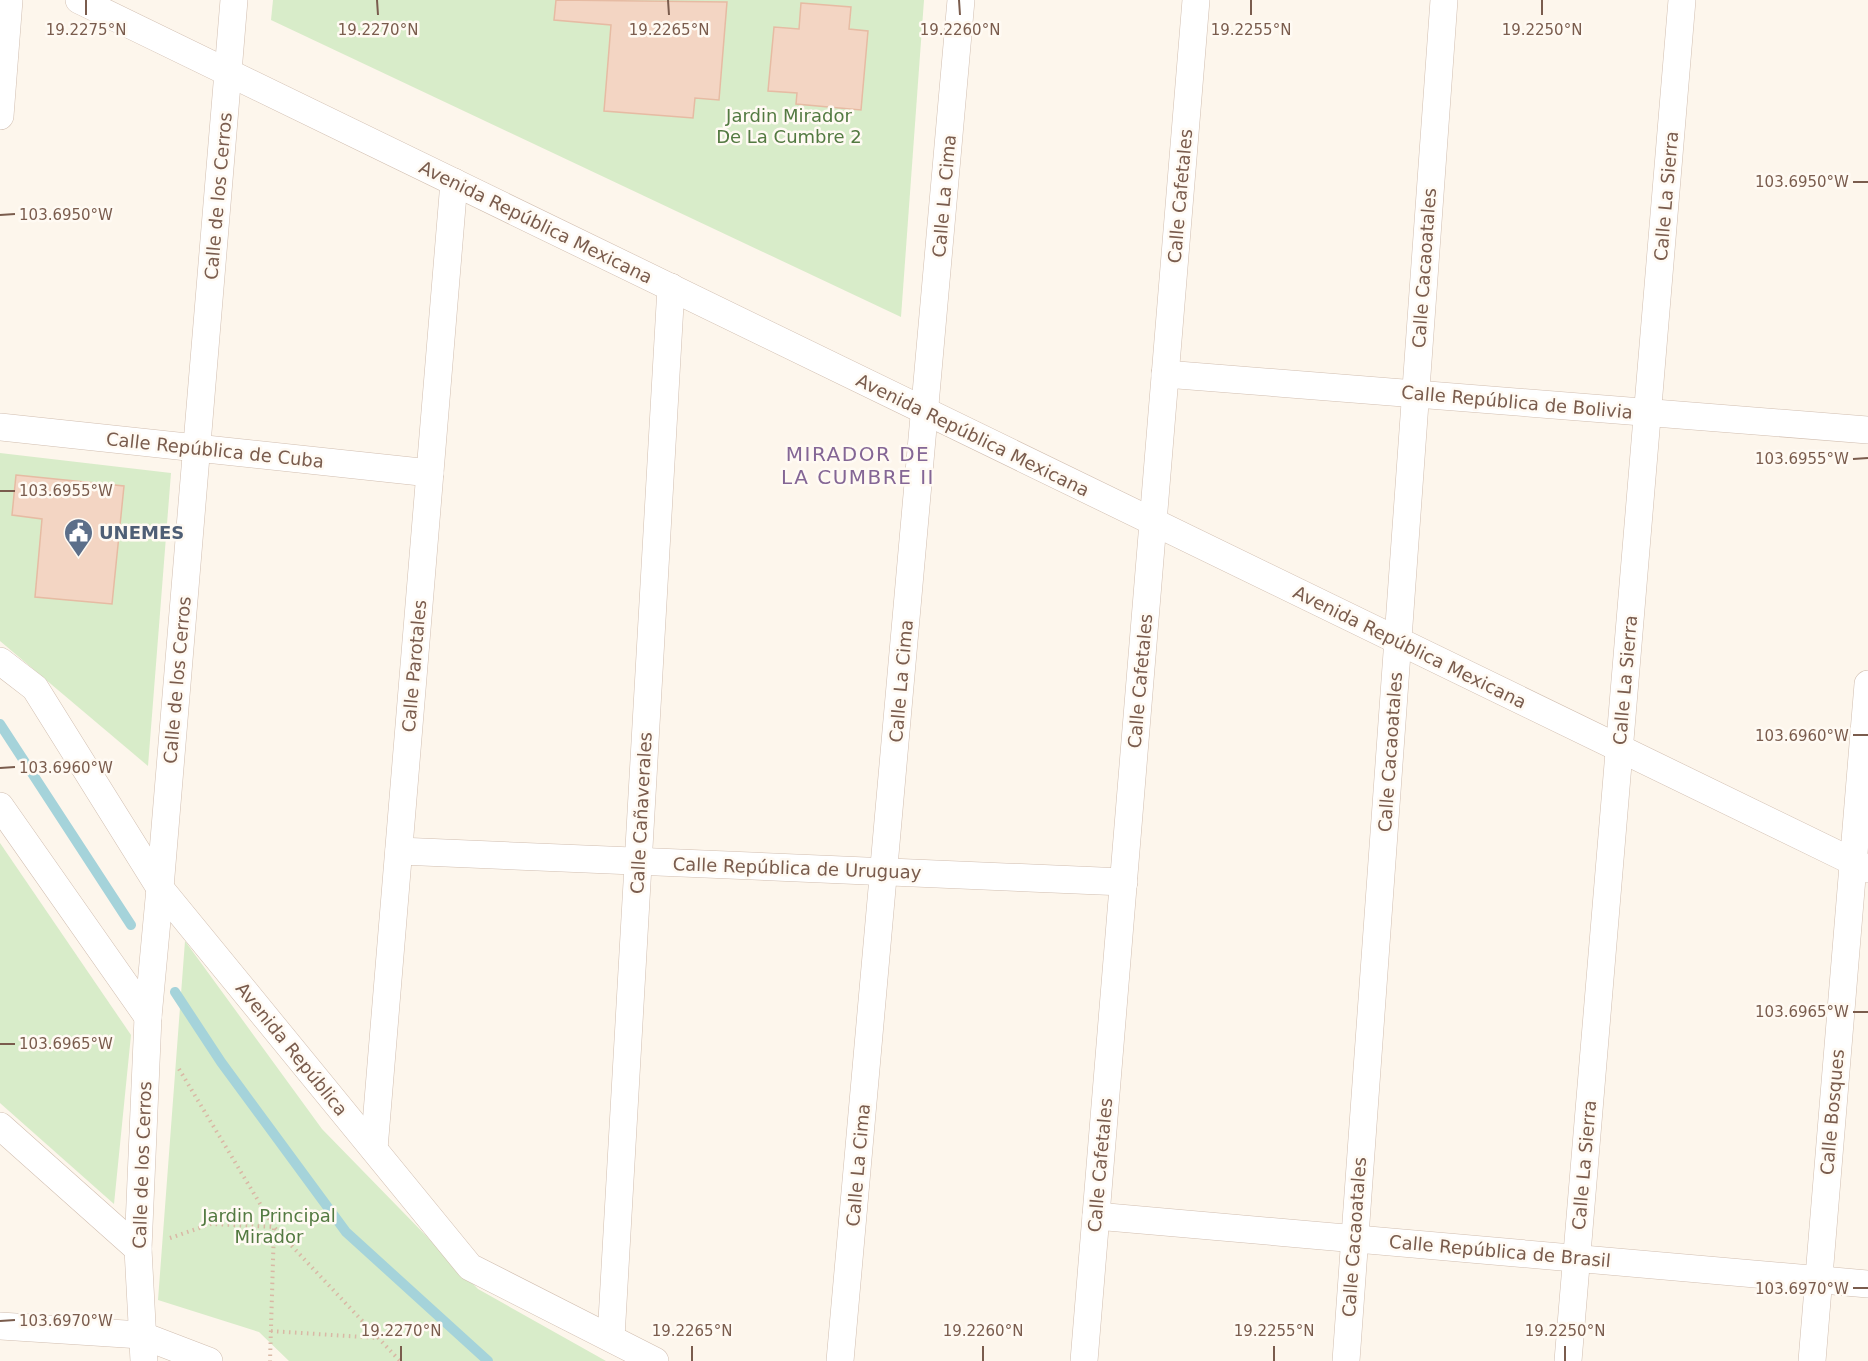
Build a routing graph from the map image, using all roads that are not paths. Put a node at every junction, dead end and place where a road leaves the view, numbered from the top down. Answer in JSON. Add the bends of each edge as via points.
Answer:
{"nodes":[{"id":1,"x":9,"y":0,"type":"edge"},
{"id":2,"x":79,"y":0,"type":"edge"},
{"id":3,"x":234,"y":0,"type":"edge"},
{"id":4,"x":961,"y":0,"type":"edge"},
{"id":5,"x":1196,"y":0,"type":"edge"},
{"id":6,"x":1444,"y":0,"type":"edge"},
{"id":7,"x":1683,"y":0,"type":"edge"},
{"id":8,"x":228,"y":74,"type":"junction"},
{"id":9,"x":0,"y":116,"type":"edge"},
{"id":10,"x":454,"y":182,"type":"junction"},
{"id":11,"x":671,"y":287,"type":"junction"},
{"id":12,"x":1165,"y":374,"type":"junction"},
{"id":13,"x":1415,"y":394,"type":"junction"},
{"id":14,"x":925,"y":412,"type":"junction"},
{"id":15,"x":1648,"y":412,"type":"junction"},
{"id":16,"x":0,"y":426,"type":"edge"},
{"id":17,"x":1868,"y":430,"type":"edge"},
{"id":18,"x":196,"y":448,"type":"junction"},
{"id":19,"x":430,"y":473,"type":"junction"},
{"id":20,"x":1153,"y":522,"type":"junction"},
{"id":21,"x":1398,"y":641,"type":"junction"},
{"id":22,"x":0,"y":661,"type":"edge"},
{"id":23,"x":1868,"y":684,"type":"edge"},
{"id":24,"x":1619,"y":748,"type":"junction"},
{"id":25,"x":0,"y":806,"type":"edge"},
{"id":26,"x":399,"y":851,"type":"junction"},
{"id":27,"x":639,"y":862,"type":"junction"},
{"id":28,"x":1861,"y":866,"type":"edge"},
{"id":29,"x":884,"y":872,"type":"junction"},
{"id":30,"x":1124,"y":882,"type":"junction"},
{"id":31,"x":160,"y":888,"type":"junction"},
{"id":32,"x":148,"y":1017,"type":"junction"},
{"id":33,"x":0,"y":1125,"type":"edge"},
{"id":34,"x":374,"y":1149,"type":"junction"},
{"id":35,"x":1096,"y":1216,"type":"junction"},
{"id":36,"x":1354,"y":1238,"type":"junction"},
{"id":37,"x":138,"y":1249,"type":"junction"},
{"id":38,"x":1576,"y":1258,"type":"junction"},
{"id":39,"x":1818,"y":1280,"type":"junction"},
{"id":40,"x":1868,"y":1284,"type":"edge"},
{"id":41,"x":0,"y":1326,"type":"edge"},
{"id":42,"x":611,"y":1338,"type":"junction"},
{"id":43,"x":143,"y":1348,"type":"edge"},
{"id":44,"x":209,"y":1361,"type":"edge"},
{"id":45,"x":655,"y":1361,"type":"edge"},
{"id":46,"x":840,"y":1361,"type":"edge"},
{"id":47,"x":1084,"y":1361,"type":"edge"},
{"id":48,"x":1346,"y":1361,"type":"edge"},
{"id":49,"x":1568,"y":1361,"type":"edge"},
{"id":50,"x":1812,"y":1361,"type":"edge"}],
"edges":[{"from":1,"to":9,"type":"street"},
{"from":2,"to":8,"type":"street","name":"Avenida República Mexicana"},
{"from":3,"to":8,"type":"street","name":"Calle de los Cerros"},
{"from":4,"to":14,"type":"street","name":"Calle La Cima"},
{"from":5,"to":12,"type":"street","name":"Calle Cafetales"},
{"from":6,"to":13,"type":"street","name":"Calle Cacaoatales"},
{"from":7,"to":15,"type":"street","name":"Calle La Sierra"},
{"from":8,"to":10,"type":"street","name":"Avenida República Mexicana"},
{"from":8,"to":18,"type":"street","name":"Calle de los Cerros"},
{"from":10,"to":11,"type":"street","name":"Avenida República Mexicana"},
{"from":10,"to":19,"type":"street","name":"Calle Parotales"},
{"from":11,"to":14,"type":"street","name":"Avenida República Mexicana"},
{"from":11,"to":27,"type":"street","name":"Calle Cañaverales"},
{"from":12,"to":13,"type":"street","name":"Calle República de Bolivia"},
{"from":12,"to":20,"type":"street","name":"Calle Cafetales"},
{"from":13,"to":15,"type":"street","name":"Calle República de Bolivia"},
{"from":13,"to":21,"type":"street","name":"Calle Cacaoatales"},
{"from":14,"to":20,"type":"street","name":"Avenida República Mexicana"},
{"from":14,"to":29,"type":"street","name":"Calle La Cima"},
{"from":15,"to":17,"type":"street","name":"Calle República de Bolivia"},
{"from":15,"to":24,"type":"street","name":"Calle La Sierra"},
{"from":16,"to":18,"type":"street","name":"Calle República de Cuba"},
{"from":18,"to":19,"type":"street","name":"Calle República de Cuba"},
{"from":18,"to":31,"type":"street","name":"Calle de los Cerros"},
{"from":19,"to":26,"type":"street","name":"Calle Parotales"},
{"from":20,"to":21,"type":"street","name":"Avenida República Mexicana"},
{"from":20,"to":30,"type":"street","name":"Calle Cafetales"},
{"from":21,"to":24,"type":"street","name":"Avenida República Mexicana"},
{"from":21,"to":36,"type":"street","name":"Calle Cacaoatales"},
{"from":22,"to":31,"type":"street","name":"Avenida República","via":[[35,688]]},
{"from":23,"to":28,"type":"street","name":"Calle Bosques"},
{"from":24,"to":28,"type":"street","name":"Avenida República Mexicana"},
{"from":24,"to":38,"type":"street","name":"Calle La Sierra"},
{"from":25,"to":32,"type":"street"},
{"from":26,"to":27,"type":"street","name":"Calle República de Uruguay"},
{"from":26,"to":34,"type":"street","name":"Calle Parotales"},
{"from":27,"to":29,"type":"street","name":"Calle República de Uruguay"},
{"from":27,"to":42,"type":"street","name":"Calle Cañaverales"},
{"from":28,"to":39,"type":"street","name":"Calle Bosques"},
{"from":29,"to":30,"type":"street","name":"Calle República de Uruguay"},
{"from":29,"to":46,"type":"street","name":"Calle La Cima"},
{"from":30,"to":35,"type":"street","name":"Calle Cafetales"},
{"from":31,"to":32,"type":"street","name":"Calle de los Cerros"},
{"from":31,"to":34,"type":"street","name":"Avenida República"},
{"from":32,"to":37,"type":"street","name":"Calle de los Cerros"},
{"from":33,"to":37,"type":"street"},
{"from":34,"to":42,"type":"street","name":"Avenida República","via":[[470,1267]]},
{"from":35,"to":36,"type":"street","name":"Calle República de Brasil"},
{"from":35,"to":47,"type":"street","name":"Calle Cafetales"},
{"from":36,"to":38,"type":"street","name":"Calle República de Brasil"},
{"from":36,"to":48,"type":"street","name":"Calle Cacaoatales"},
{"from":37,"to":43,"type":"street","name":"Calle de los Cerros"},
{"from":38,"to":39,"type":"street","name":"Calle República de Brasil"},
{"from":38,"to":49,"type":"street","name":"Calle La Sierra"},
{"from":39,"to":40,"type":"street","name":"Calle República de Brasil"},
{"from":39,"to":50,"type":"street","name":"Calle Bosques"},
{"from":41,"to":43,"type":"street"},
{"from":42,"to":45,"type":"street","name":"Avenida República"},
{"from":43,"to":44,"type":"street"}]}
